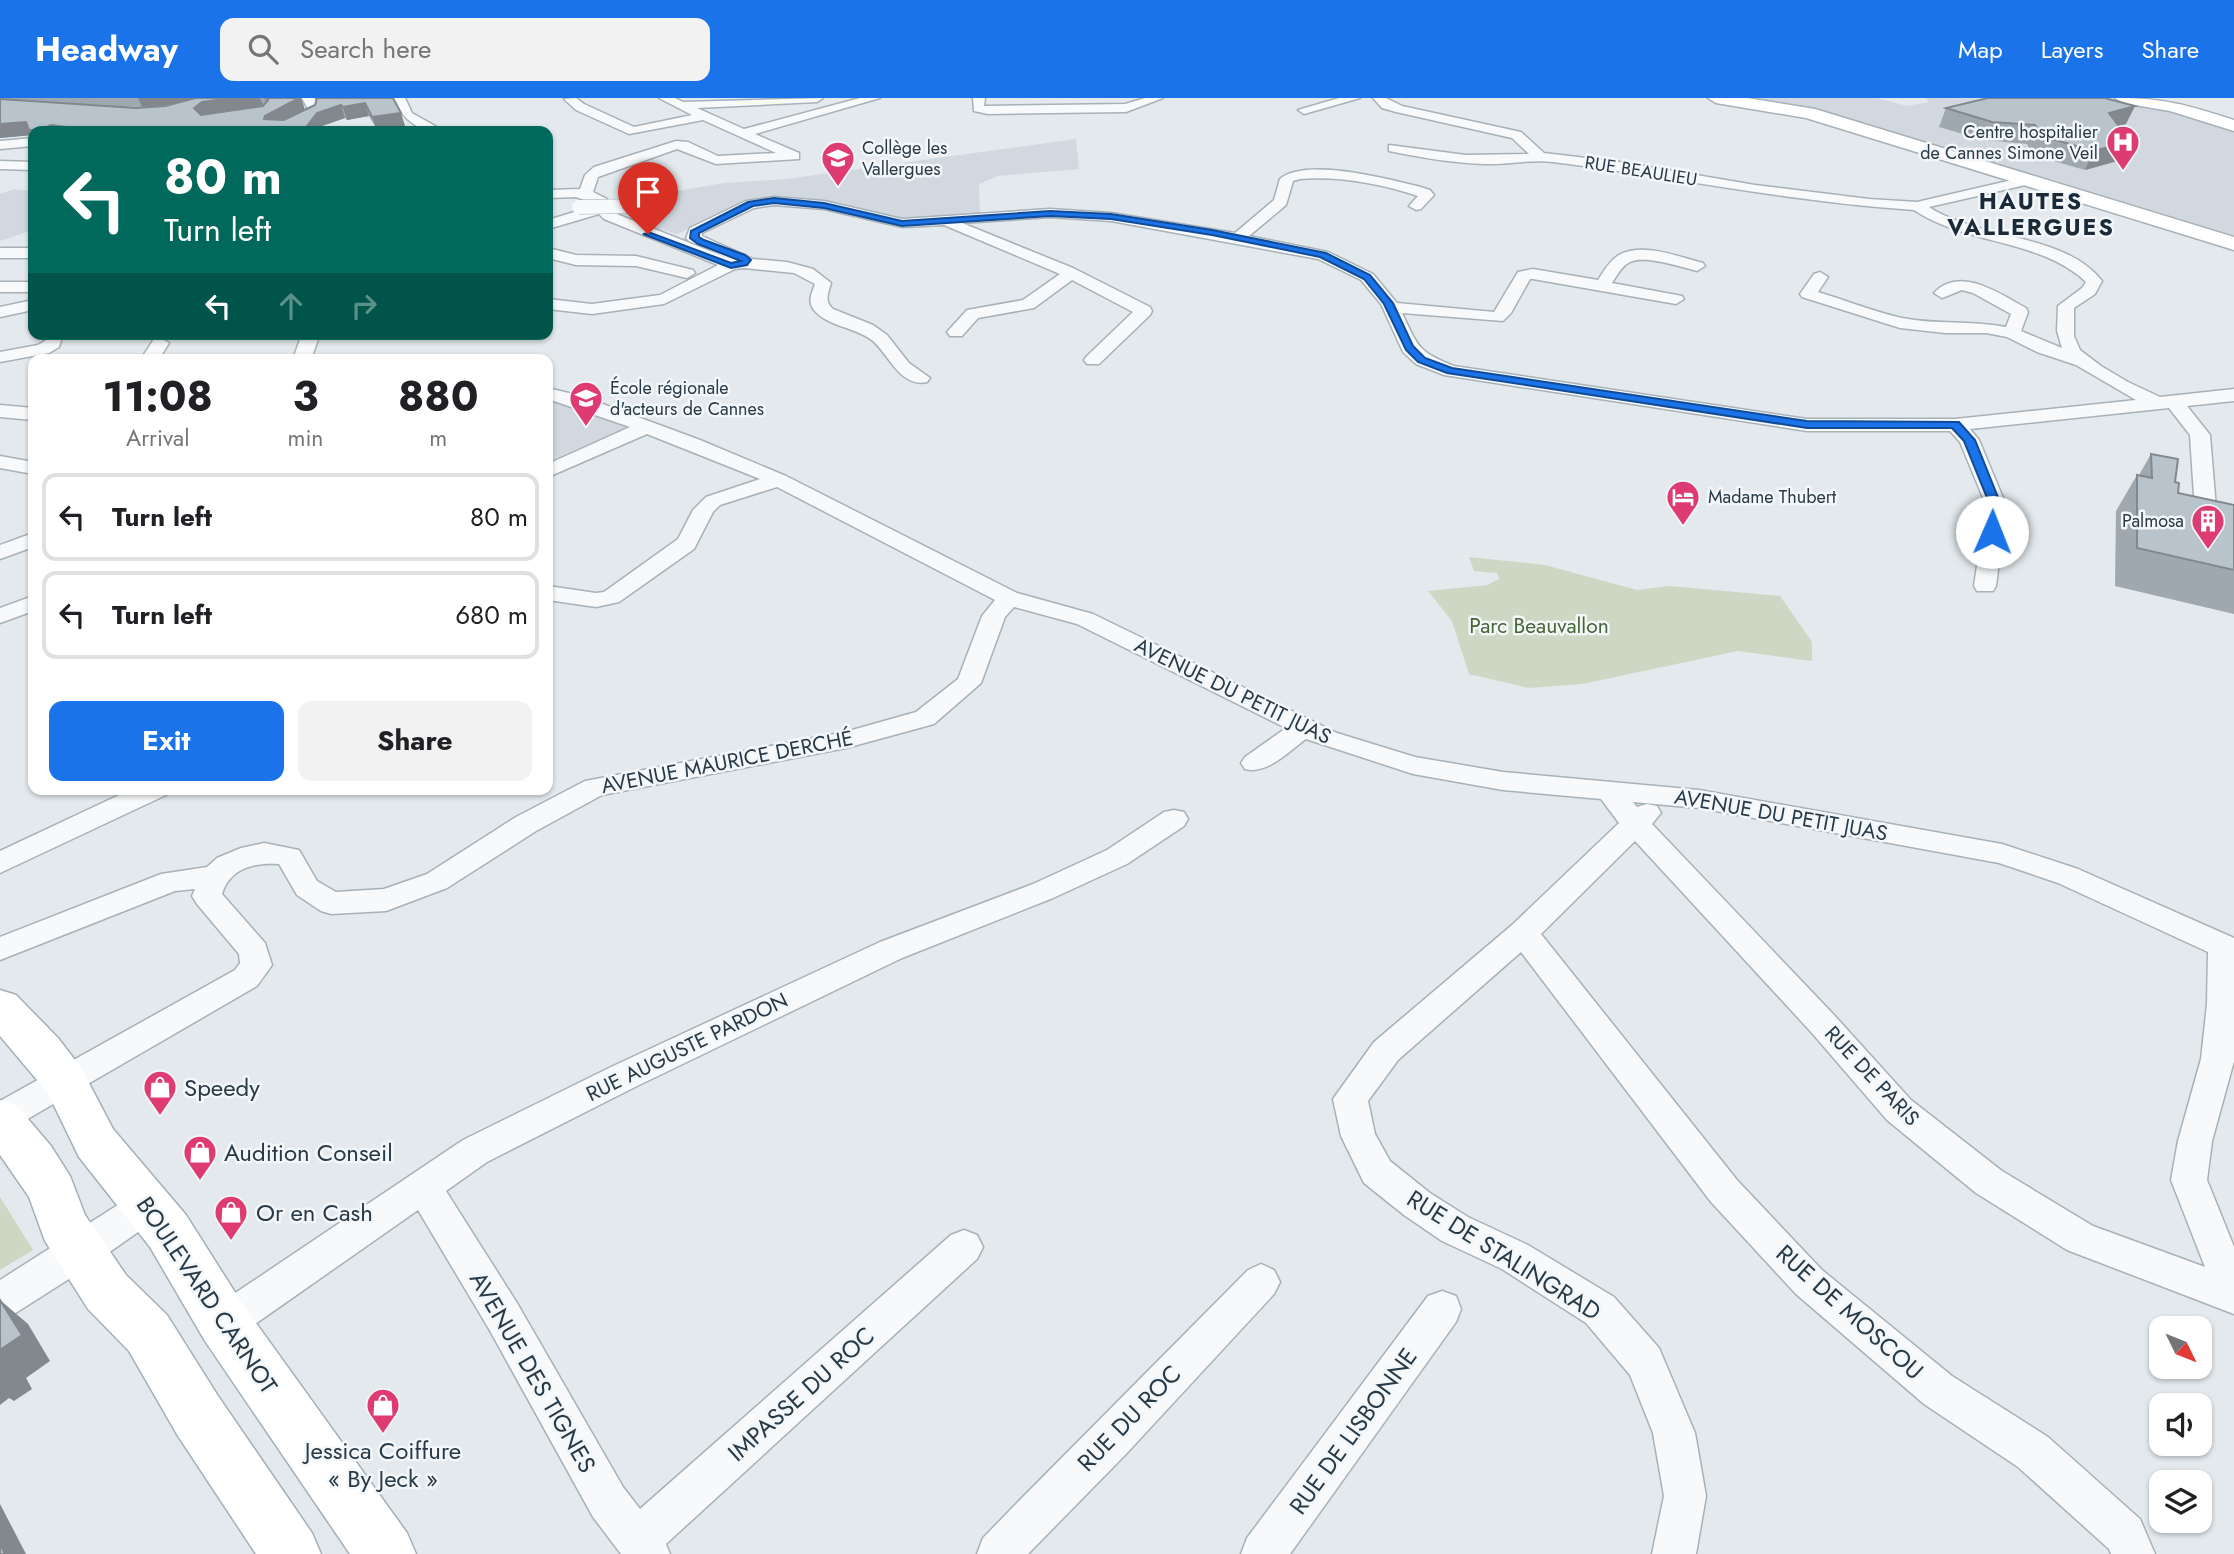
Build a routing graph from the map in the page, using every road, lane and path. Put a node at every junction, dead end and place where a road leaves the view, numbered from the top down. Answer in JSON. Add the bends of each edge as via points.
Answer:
{"nodes":[{"id":1,"x":308,"y":98,"type":"edge"},
{"id":2,"x":399,"y":98,"type":"edge"},
{"id":3,"x":558,"y":98,"type":"edge"},
{"id":4,"x":665,"y":98,"type":"edge"},
{"id":5,"x":817,"y":98,"type":"edge"},
{"id":6,"x":874,"y":98,"type":"edge"},
{"id":7,"x":979,"y":98,"type":"edge"},
{"id":8,"x":1157,"y":98,"type":"edge"},
{"id":9,"x":1354,"y":98,"type":"edge"},
{"id":10,"x":1379,"y":98,"type":"edge"},
{"id":11,"x":2123,"y":98,"type":"edge"},
{"id":12,"x":570,"y":99,"type":"edge"},
{"id":13,"x":595,"y":99,"type":"edge"},
{"id":14,"x":1725,"y":99,"type":"edge"},
{"id":15,"x":1329,"y":104,"type":"junction"},
{"id":16,"x":682,"y":105,"type":"junction"},
{"id":17,"x":1304,"y":110,"type":"dead end"},
{"id":18,"x":1354,"y":113,"type":"dead end"},
{"id":19,"x":703,"y":116,"type":"junction"},
{"id":20,"x":280,"y":126,"type":"edge"},
{"id":21,"x":428,"y":126,"type":"edge"},
{"id":22,"x":2234,"y":126,"type":"edge"},
{"id":23,"x":742,"y":133,"type":"junction"},
{"id":24,"x":28,"y":142,"type":"edge"},
{"id":25,"x":0,"y":145,"type":"edge"},
{"id":26,"x":1394,"y":148,"type":"dead end"},
{"id":27,"x":1539,"y":156,"type":"junction"},
{"id":28,"x":0,"y":165,"type":"edge"},
{"id":29,"x":28,"y":166,"type":"edge"},
{"id":30,"x":2025,"y":181,"type":"junction"},
{"id":31,"x":553,"y":195,"type":"edge"},
{"id":32,"x":582,"y":200,"type":"junction"},
{"id":33,"x":638,"y":206,"type":"dead end"},
{"id":34,"x":1416,"y":206,"type":"dead end"},
{"id":35,"x":1917,"y":206,"type":"junction"},
{"id":36,"x":601,"y":209,"type":"junction"},
{"id":37,"x":945,"y":222,"type":"junction"},
{"id":38,"x":553,"y":223,"type":"edge"},
{"id":39,"x":1238,"y":238,"type":"junction"},
{"id":40,"x":2234,"y":244,"type":"edge"},
{"id":41,"x":0,"y":253,"type":"edge"},
{"id":42,"x":28,"y":253,"type":"edge"},
{"id":43,"x":553,"y":254,"type":"edge"},
{"id":44,"x":737,"y":264,"type":"junction"},
{"id":45,"x":1697,"y":266,"type":"dead end"},
{"id":46,"x":687,"y":273,"type":"dead end"},
{"id":47,"x":1071,"y":273,"type":"junction"},
{"id":48,"x":1820,"y":277,"type":"dead end"},
{"id":49,"x":1602,"y":286,"type":"junction"},
{"id":50,"x":28,"y":287,"type":"edge"},
{"id":51,"x":0,"y":288,"type":"edge"},
{"id":52,"x":1942,"y":293,"type":"dead end"},
{"id":53,"x":1676,"y":299,"type":"dead end"},
{"id":54,"x":553,"y":305,"type":"edge"},
{"id":55,"x":28,"y":306,"type":"edge"},
{"id":56,"x":1390,"y":307,"type":"junction"},
{"id":57,"x":0,"y":312,"type":"edge"},
{"id":58,"x":956,"y":332,"type":"dead end"},
{"id":59,"x":2012,"y":333,"type":"junction"},
{"id":60,"x":53,"y":340,"type":"edge"},
{"id":61,"x":160,"y":342,"type":"dead end"},
{"id":62,"x":153,"y":354,"type":"edge"},
{"id":63,"x":0,"y":357,"type":"edge"},
{"id":64,"x":1093,"y":359,"type":"dead end"},
{"id":65,"x":2085,"y":363,"type":"junction"},
{"id":66,"x":921,"y":378,"type":"dead end"},
{"id":67,"x":553,"y":395,"type":"edge"},
{"id":68,"x":2234,"y":395,"type":"edge"},
{"id":69,"x":2165,"y":402,"type":"junction"},
{"id":70,"x":0,"y":411,"type":"edge"},
{"id":71,"x":28,"y":414,"type":"edge"},
{"id":72,"x":1955,"y":425,"type":"junction"},
{"id":73,"x":646,"y":427,"type":"junction"},
{"id":74,"x":0,"y":462,"type":"edge"},
{"id":75,"x":28,"y":467,"type":"edge"},
{"id":76,"x":553,"y":469,"type":"edge"},
{"id":77,"x":779,"y":480,"type":"junction"},
{"id":78,"x":2234,"y":524,"type":"edge"},
{"id":79,"x":28,"y":542,"type":"edge"},
{"id":80,"x":0,"y":552,"type":"edge"},
{"id":81,"x":1985,"y":586,"type":"dead end"},
{"id":82,"x":553,"y":594,"type":"edge"},
{"id":83,"x":1009,"y":598,"type":"junction"},
{"id":84,"x":28,"y":605,"type":"edge"},
{"id":85,"x":0,"y":616,"type":"edge"},
{"id":86,"x":1304,"y":728,"type":"junction"},
{"id":87,"x":1254,"y":763,"type":"dead end"},
{"id":88,"x":1608,"y":789,"type":"junction"},
{"id":89,"x":143,"y":795,"type":"edge"},
{"id":90,"x":1666,"y":795,"type":"junction"},
{"id":91,"x":1174,"y":819,"type":"dead end"},
{"id":92,"x":1635,"y":824,"type":"junction"},
{"id":93,"x":0,"y":863,"type":"edge"},
{"id":94,"x":215,"y":876,"type":"junction"},
{"id":95,"x":1523,"y":933,"type":"junction"},
{"id":96,"x":0,"y":949,"type":"edge"},
{"id":97,"x":2229,"y":949,"type":"edge"},
{"id":98,"x":0,"y":1007,"type":"edge"},
{"id":99,"x":65,"y":1081,"type":"junction"},
{"id":100,"x":0,"y":1119,"type":"edge"},
{"id":101,"x":423,"y":1186,"type":"junction"},
{"id":102,"x":148,"y":1205,"type":"junction"},
{"id":103,"x":964,"y":1247,"type":"dead end"},
{"id":104,"x":81,"y":1251,"type":"junction"},
{"id":105,"x":1261,"y":1282,"type":"dead end"},
{"id":106,"x":2234,"y":1284,"type":"edge"},
{"id":107,"x":2234,"y":1296,"type":"edge"},
{"id":108,"x":0,"y":1301,"type":"edge"},
{"id":109,"x":1442,"y":1309,"type":"dead end"},
{"id":110,"x":224,"y":1323,"type":"junction"},
{"id":111,"x":643,"y":1547,"type":"edge"},
{"id":112,"x":275,"y":1548,"type":"edge"},
{"id":113,"x":386,"y":1554,"type":"edge"},
{"id":114,"x":999,"y":1554,"type":"edge"},
{"id":115,"x":1263,"y":1554,"type":"edge"},
{"id":116,"x":1674,"y":1554,"type":"edge"},
{"id":117,"x":2133,"y":1554,"type":"edge"}],
"edges":[{"from":1,"to":20,"type":"street","via":[[315,113]]},
{"from":2,"to":21,"type":"street","via":[[407,115]]},
{"from":3,"to":12,"type":"street"},
{"from":4,"to":16,"type":"street"},
{"from":5,"to":16,"type":"street"},
{"from":6,"to":23,"type":"street"},
{"from":7,"to":8,"type":"street","via":[[978,108],[988,110],[1126,108]]},
{"from":9,"to":15,"type":"street"},
{"from":10,"to":27,"type":"street","via":[[1400,109],[1516,135]]},
{"from":11,"to":22,"type":"street","via":[[2172,106]]},
{"from":12,"to":13,"type":"street"},
{"from":12,"to":19,"type":"street","via":[[633,131]]},
{"from":14,"to":30,"type":"street","via":[[1809,113]]},
{"from":15,"to":17,"type":"street"},
{"from":15,"to":18,"type":"street"},
{"from":16,"to":19,"type":"street"},
{"from":19,"to":23,"type":"street"},
{"from":23,"to":32,"type":"street","via":[[794,156],[716,160],[676,145],[599,170],[592,175]]},
{"from":24,"to":25,"type":"street"},
{"from":26,"to":27,"type":"street","name":"RUE BEAULIEU","via":[[1488,162]]},
{"from":27,"to":35,"type":"street","name":"RUE BEAULIEU","via":[[1755,189]]},
{"from":28,"to":29,"type":"street"},
{"from":30,"to":35,"type":"street"},
{"from":30,"to":40,"type":"street"},
{"from":31,"to":32,"type":"street"},
{"from":32,"to":33,"type":"street","bridge":true},
{"from":32,"to":36,"type":"street","via":[[602,202]]},
{"from":34,"to":39,"type":"street","via":[[1425,193],[1327,174],[1293,175],[1287,179],[1281,202]]},
{"from":35,"to":65,"type":"street","via":[[1950,227],[2049,254],[2088,272],[2094,281],[2089,291],[2066,306],[2065,325],[2069,346]]},
{"from":36,"to":38,"type":"street"},
{"from":36,"to":44,"type":"street","via":[[648,234]]},
{"from":37,"to":39,"type":"street","via":[[1062,214]]},
{"from":37,"to":44,"type":"street","via":[[902,223],[824,205],[751,204],[695,231],[694,238],[701,242],[746,260]]},
{"from":37,"to":47,"type":"street"},
{"from":39,"to":56,"type":"street","via":[[1322,255],[1367,277]]},
{"from":41,"to":42,"type":"street"},
{"from":43,"to":46,"type":"street","via":[[576,261],[636,261]]},
{"from":44,"to":54,"type":"street","via":[[666,298],[592,309]]},
{"from":44,"to":66,"type":"street","via":[[818,276],[823,283],[818,299],[827,313],[867,329],[903,367]]},
{"from":45,"to":49,"type":"street","via":[[1628,256]]},
{"from":47,"to":58,"type":"street","via":[[1028,304],[978,312]]},
{"from":47,"to":64,"type":"street","via":[[1144,312]]},
{"from":48,"to":59,"type":"street","via":[[1808,294],[1900,323]]},
{"from":49,"to":53,"type":"street"},
{"from":49,"to":56,"type":"street","via":[[1524,275],[1497,317]]},
{"from":50,"to":51,"type":"street"},
{"from":52,"to":59,"type":"street","via":[[1960,285],[1978,289],[2020,312]]},
{"from":55,"to":57,"type":"street"},
{"from":56,"to":72,"type":"street","via":[[1409,348],[1422,360],[1450,371],[1807,425]]},
{"from":59,"to":65,"type":"street"},
{"from":60,"to":63,"type":"street","via":[[43,349]]},
{"from":61,"to":62,"type":"street"},
{"from":65,"to":69,"type":"street"},
{"from":67,"to":73,"type":"street","name":"AVENUE DU PETIT JUAS"},
{"from":68,"to":69,"type":"street"},
{"from":69,"to":72,"type":"street"},
{"from":69,"to":78,"type":"street","via":[[2200,435],[2206,511]]},
{"from":70,"to":71,"type":"street"},
{"from":72,"to":81,"type":"street","via":[[1969,440],[1996,505]]},
{"from":73,"to":76,"type":"street"},
{"from":73,"to":77,"type":"street","name":"AVENUE DU PETIT JUAS"},
{"from":74,"to":75,"type":"street"},
{"from":77,"to":82,"type":"street","via":[[705,506],[686,544],[611,597],[596,600]]},
{"from":77,"to":83,"type":"street","name":"AVENUE DU PETIT JUAS"},
{"from":79,"to":80,"type":"street"},
{"from":83,"to":86,"type":"street","name":"AVENUE DU PETIT JUAS","via":[[1085,619]]},
{"from":83,"to":94,"type":"street","name":"AVENUE MAURICE DERCHÉ","via":[[994,616],[968,683],[925,718],[846,740],[595,788],[526,824],[438,881],[386,900],[331,903],[307,888],[289,857],[274,852],[250,854]]},
{"from":84,"to":85,"type":"street"},
{"from":86,"to":87,"type":"street"},
{"from":86,"to":88,"type":"street","name":"AVENUE DU PETIT JUAS","via":[[1413,765],[1503,781]]},
{"from":88,"to":90,"type":"street","name":"AVENUE DU PETIT JUAS"},
{"from":88,"to":92,"type":"street"},
{"from":89,"to":93,"type":"street"},
{"from":90,"to":92,"type":"street"},
{"from":90,"to":97,"type":"street","name":"AVENUE DU PETIT JUAS","via":[[2002,854],[2068,876]]},
{"from":91,"to":101,"type":"street","name":"RUE AUGUSTE PARDON","via":[[1117,857],[891,950],[623,1077],[475,1151]]},
{"from":92,"to":95,"type":"street","name":"RUE DE STALINGRAD"},
{"from":92,"to":107,"type":"street","name":"RUE DE PARIS","via":[[1899,1110],[1989,1182],[2080,1238]]},
{"from":94,"to":96,"type":"street","via":[[171,881]]},
{"from":94,"to":99,"type":"street","via":[[208,884],[207,896],[254,951],[256,965],[246,978]]},
{"from":95,"to":116,"type":"street","name":"RUE DE STALINGRAD","via":[[1386,1051],[1350,1099],[1358,1136],[1377,1171],[1417,1204],[1600,1310],[1645,1362],[1674,1433],[1685,1496]]},
{"from":95,"to":117,"type":"street","name":"RUE DE MOSCOU","via":[[1724,1191],[1809,1282],[1938,1390],[2033,1452],[2125,1534]]},
{"from":97,"to":106,"type":"street","via":[[2218,1059],[2189,1180]]},
{"from":98,"to":99,"type":"street","name":"BOULEVARD CARNOT"},
{"from":99,"to":100,"type":"street"},
{"from":99,"to":102,"type":"street","name":"BOULEVARD CARNOT","via":[[96,1143]]},
{"from":100,"to":104,"type":"street","via":[[34,1161],[52,1191],[63,1225]]},
{"from":101,"to":110,"type":"street","name":"RUE AUGUSTE PARDON"},
{"from":101,"to":111,"type":"street","name":"AVENUE DES TIGNES","via":[[608,1502]]},
{"from":102,"to":104,"type":"street"},
{"from":102,"to":110,"type":"street","name":"BOULEVARD CARNOT"},
{"from":103,"to":111,"type":"street","name":"IMPASSE DU ROC"},
{"from":104,"to":108,"type":"street"},
{"from":104,"to":112,"type":"street","via":[[107,1292],[148,1333]]},
{"from":105,"to":114,"type":"street","name":"RUE DU ROC"},
{"from":109,"to":115,"type":"street","name":"RUE DE LISBONNE"},
{"from":110,"to":113,"type":"street","name":"BOULEVARD CARNOT"}]}
